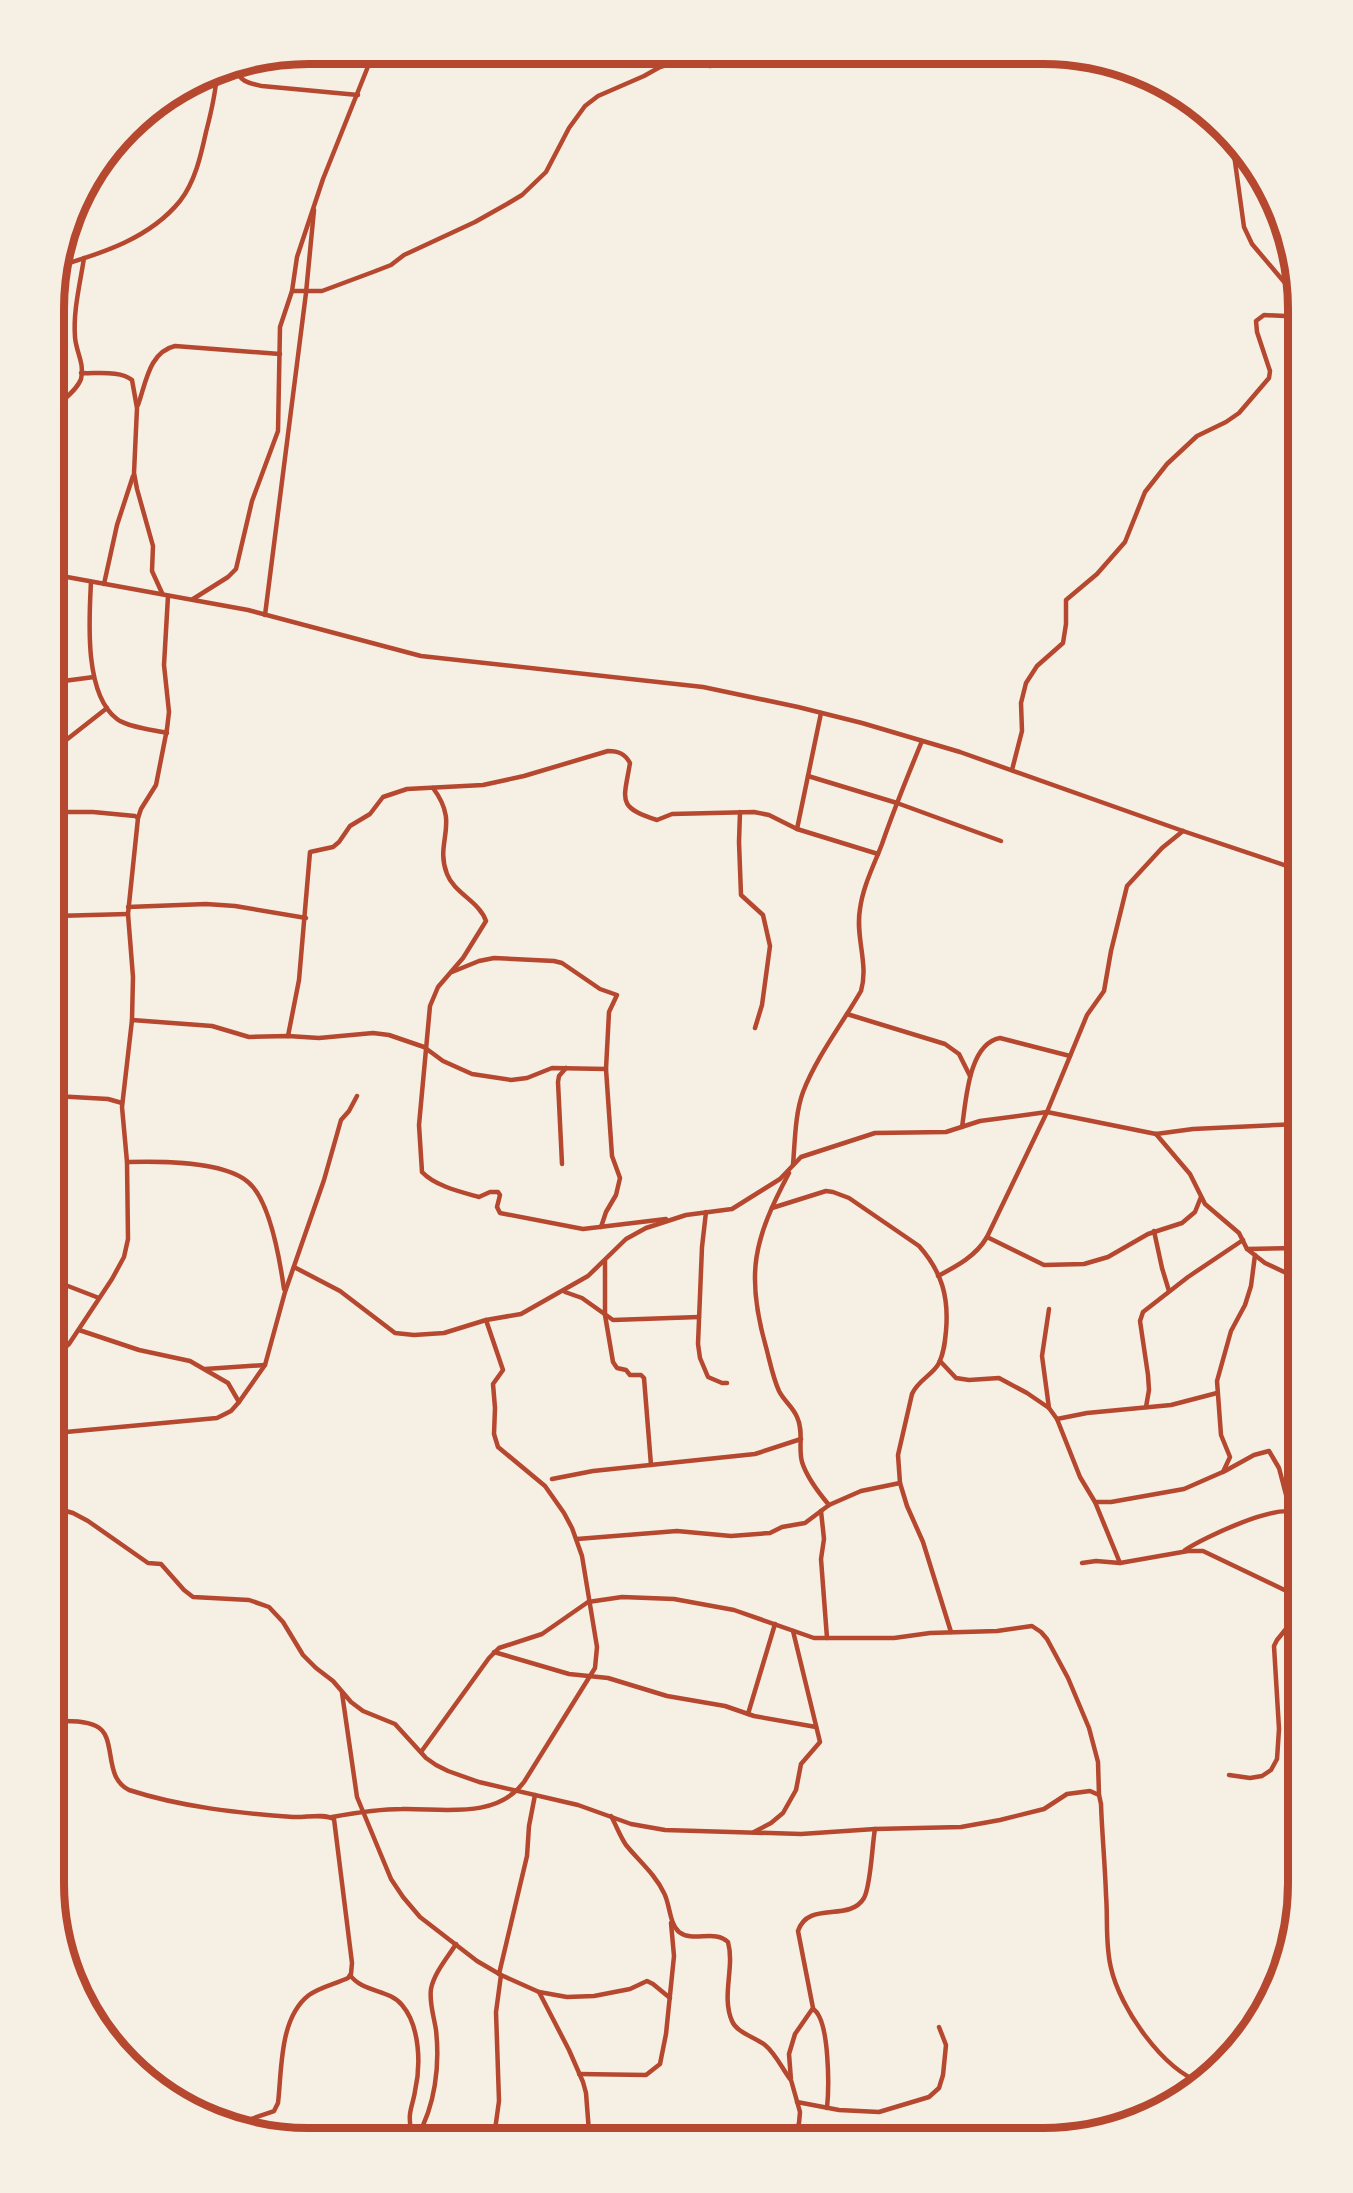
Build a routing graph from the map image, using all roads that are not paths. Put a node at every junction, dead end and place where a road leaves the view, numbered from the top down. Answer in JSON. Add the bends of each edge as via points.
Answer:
{"nodes":[{"id":1,"x":369,"y":64,"type":"edge"},
{"id":2,"x":666,"y":64,"type":"edge"},
{"id":3,"x":693,"y":64,"type":"edge"},
{"id":4,"x":724,"y":64,"type":"edge"},
{"id":5,"x":238,"y":75,"type":"edge"},
{"id":6,"x":214,"y":84,"type":"edge"},
{"id":7,"x":358,"y":95,"type":"junction"},
{"id":8,"x":1235,"y":157,"type":"edge"},
{"id":9,"x":315,"y":202,"type":"junction"},
{"id":10,"x":84,"y":258,"type":"junction"},
{"id":11,"x":69,"y":263,"type":"edge"},
{"id":12,"x":1287,"y":285,"type":"edge"},
{"id":13,"x":292,"y":291,"type":"junction"},
{"id":14,"x":306,"y":293,"type":"junction"},
{"id":15,"x":1288,"y":315,"type":"edge"},
{"id":16,"x":280,"y":354,"type":"junction"},
{"id":17,"x":81,"y":373,"type":"junction"},
{"id":18,"x":64,"y":399,"type":"edge"},
{"id":19,"x":137,"y":408,"type":"junction"},
{"id":20,"x":134,"y":473,"type":"junction"},
{"id":21,"x":64,"y":577,"type":"edge"},
{"id":22,"x":91,"y":582,"type":"junction"},
{"id":23,"x":104,"y":584,"type":"junction"},
{"id":24,"x":162,"y":593,"type":"junction"},
{"id":25,"x":168,"y":596,"type":"junction"},
{"id":26,"x":192,"y":599,"type":"junction"},
{"id":27,"x":265,"y":615,"type":"junction"},
{"id":28,"x":94,"y":677,"type":"junction"},
{"id":29,"x":64,"y":681,"type":"edge"},
{"id":30,"x":107,"y":708,"type":"junction"},
{"id":31,"x":821,"y":713,"type":"junction"},
{"id":32,"x":167,"y":733,"type":"junction"},
{"id":33,"x":922,"y":741,"type":"junction"},
{"id":34,"x":64,"y":742,"type":"edge"},
{"id":35,"x":1012,"y":770,"type":"junction"},
{"id":36,"x":808,"y":776,"type":"junction"},
{"id":37,"x":433,"y":788,"type":"junction"},
{"id":38,"x":897,"y":803,"type":"junction"},
{"id":39,"x":64,"y":812,"type":"edge"},
{"id":40,"x":740,"y":812,"type":"junction"},
{"id":41,"x":138,"y":818,"type":"junction"},
{"id":42,"x":797,"y":829,"type":"junction"},
{"id":43,"x":1183,"y":831,"type":"junction"},
{"id":44,"x":1001,"y":841,"type":"dead end"},
{"id":45,"x":878,"y":854,"type":"junction"},
{"id":46,"x":1288,"y":866,"type":"edge"},
{"id":47,"x":128,"y":907,"type":"junction"},
{"id":48,"x":128,"y":914,"type":"junction"},
{"id":49,"x":64,"y":916,"type":"edge"},
{"id":50,"x":306,"y":918,"type":"junction"},
{"id":51,"x":450,"y":974,"type":"junction"},
{"id":52,"x":847,"y":1014,"type":"junction"},
{"id":53,"x":132,"y":1020,"type":"junction"},
{"id":54,"x":755,"y":1028,"type":"dead end"},
{"id":55,"x":288,"y":1036,"type":"junction"},
{"id":56,"x":424,"y":1047,"type":"junction"},
{"id":57,"x":1070,"y":1056,"type":"junction"},
{"id":58,"x":566,"y":1068,"type":"junction"},
{"id":59,"x":606,"y":1070,"type":"junction"},
{"id":60,"x":970,"y":1077,"type":"junction"},
{"id":61,"x":357,"y":1096,"type":"dead end"},
{"id":62,"x":64,"y":1097,"type":"edge"},
{"id":63,"x":122,"y":1103,"type":"junction"},
{"id":64,"x":1047,"y":1112,"type":"junction"},
{"id":65,"x":1288,"y":1125,"type":"edge"},
{"id":66,"x":962,"y":1127,"type":"junction"},
{"id":67,"x":1156,"y":1134,"type":"junction"},
{"id":68,"x":127,"y":1162,"type":"junction"},
{"id":69,"x":562,"y":1164,"type":"dead end"},
{"id":70,"x":793,"y":1166,"type":"junction"},
{"id":71,"x":1201,"y":1197,"type":"junction"},
{"id":72,"x":772,"y":1208,"type":"junction"},
{"id":73,"x":706,"y":1212,"type":"junction"},
{"id":74,"x":671,"y":1219,"type":"junction"},
{"id":75,"x":601,"y":1227,"type":"junction"},
{"id":76,"x":1154,"y":1231,"type":"junction"},
{"id":77,"x":987,"y":1237,"type":"junction"},
{"id":78,"x":1242,"y":1240,"type":"junction"},
{"id":79,"x":1288,"y":1248,"type":"edge"},
{"id":80,"x":1247,"y":1249,"type":"junction"},
{"id":81,"x":1255,"y":1256,"type":"junction"},
{"id":82,"x":605,"y":1261,"type":"junction"},
{"id":83,"x":294,"y":1267,"type":"junction"},
{"id":84,"x":1288,"y":1274,"type":"edge"},
{"id":85,"x":938,"y":1276,"type":"junction"},
{"id":86,"x":64,"y":1284,"type":"edge"},
{"id":87,"x":1169,"y":1291,"type":"junction"},
{"id":88,"x":285,"y":1292,"type":"junction"},
{"id":89,"x":565,"y":1292,"type":"dead end"},
{"id":90,"x":99,"y":1298,"type":"junction"},
{"id":91,"x":1049,"y":1309,"type":"dead end"},
{"id":92,"x":605,"y":1316,"type":"junction"},
{"id":93,"x":699,"y":1317,"type":"junction"},
{"id":94,"x":486,"y":1320,"type":"junction"},
{"id":95,"x":79,"y":1330,"type":"junction"},
{"id":96,"x":64,"y":1349,"type":"edge"},
{"id":97,"x":940,"y":1361,"type":"junction"},
{"id":98,"x":265,"y":1365,"type":"junction"},
{"id":99,"x":205,"y":1369,"type":"junction"},
{"id":100,"x":727,"y":1383,"type":"dead end"},
{"id":101,"x":1217,"y":1393,"type":"junction"},
{"id":102,"x":239,"y":1402,"type":"junction"},
{"id":103,"x":1146,"y":1407,"type":"junction"},
{"id":104,"x":1049,"y":1408,"type":"junction"},
{"id":105,"x":1057,"y":1419,"type":"junction"},
{"id":106,"x":64,"y":1432,"type":"edge"},
{"id":107,"x":801,"y":1439,"type":"junction"},
{"id":108,"x":651,"y":1465,"type":"junction"},
{"id":109,"x":1223,"y":1472,"type":"junction"},
{"id":110,"x":552,"y":1479,"type":"dead end"},
{"id":111,"x":900,"y":1483,"type":"junction"},
{"id":112,"x":1095,"y":1502,"type":"junction"},
{"id":113,"x":1288,"y":1502,"type":"edge"},
{"id":114,"x":829,"y":1505,"type":"junction"},
{"id":115,"x":1288,"y":1510,"type":"edge"},
{"id":116,"x":64,"y":1511,"type":"edge"},
{"id":117,"x":821,"y":1511,"type":"junction"},
{"id":118,"x":577,"y":1539,"type":"junction"},
{"id":119,"x":1182,"y":1552,"type":"junction"},
{"id":120,"x":1082,"y":1563,"type":"dead end"},
{"id":121,"x":1120,"y":1563,"type":"junction"},
{"id":122,"x":1288,"y":1592,"type":"edge"},
{"id":123,"x":588,"y":1602,"type":"junction"},
{"id":124,"x":774,"y":1624,"type":"junction"},
{"id":125,"x":1288,"y":1626,"type":"edge"},
{"id":126,"x":794,"y":1631,"type":"junction"},
{"id":127,"x":951,"y":1632,"type":"junction"},
{"id":128,"x":827,"y":1638,"type":"junction"},
{"id":129,"x":494,"y":1652,"type":"junction"},
{"id":130,"x":592,"y":1675,"type":"junction"},
{"id":131,"x":341,"y":1690,"type":"junction"},
{"id":132,"x":748,"y":1714,"type":"junction"},
{"id":133,"x":64,"y":1722,"type":"edge"},
{"id":134,"x":816,"y":1727,"type":"junction"},
{"id":135,"x":421,"y":1752,"type":"junction"},
{"id":136,"x":1229,"y":1775,"type":"dead end"},
{"id":137,"x":518,"y":1790,"type":"junction"},
{"id":138,"x":535,"y":1795,"type":"junction"},
{"id":139,"x":1099,"y":1795,"type":"junction"},
{"id":140,"x":363,"y":1814,"type":"junction"},
{"id":141,"x":611,"y":1816,"type":"junction"},
{"id":142,"x":332,"y":1817,"type":"junction"},
{"id":143,"x":875,"y":1829,"type":"junction"},
{"id":144,"x":751,"y":1833,"type":"junction"},
{"id":145,"x":671,"y":1914,"type":"junction"},
{"id":146,"x":456,"y":1944,"type":"junction"},
{"id":147,"x":350,"y":1975,"type":"junction"},
{"id":148,"x":500,"y":1975,"type":"junction"},
{"id":149,"x":538,"y":1992,"type":"junction"},
{"id":150,"x":670,"y":1998,"type":"junction"},
{"id":151,"x":813,"y":2009,"type":"junction"},
{"id":152,"x":939,"y":2027,"type":"dead end"},
{"id":153,"x":579,"y":2074,"type":"junction"},
{"id":154,"x":1193,"y":2078,"type":"edge"},
{"id":155,"x":791,"y":2080,"type":"junction"},
{"id":156,"x":797,"y":2102,"type":"junction"},
{"id":157,"x":827,"y":2108,"type":"junction"},
{"id":158,"x":246,"y":2120,"type":"edge"},
{"id":159,"x":412,"y":2128,"type":"edge"},
{"id":160,"x":419,"y":2128,"type":"edge"},
{"id":161,"x":496,"y":2128,"type":"edge"},
{"id":162,"x":589,"y":2128,"type":"edge"},
{"id":163,"x":796,"y":2128,"type":"edge"}],
"edges":[{"from":1,"to":7,"type":"street"},
{"from":2,"to":14,"type":"street","via":[[598,96],[577,116],[546,172],[522,195],[391,265],[322,291]]},
{"from":3,"to":4,"type":"street"},
{"from":5,"to":7,"type":"street","via":[[262,86]]},
{"from":6,"to":10,"type":"street","via":[[200,159],[181,200],[134,239]]},
{"from":7,"to":9,"type":"street"},
{"from":8,"to":12,"type":"street","via":[[1244,227],[1252,244]]},
{"from":9,"to":13,"type":"street","via":[[297,257]]},
{"from":9,"to":14,"type":"street"},
{"from":10,"to":11,"type":"street"},
{"from":10,"to":17,"type":"street","via":[[75,319]]},
{"from":13,"to":14,"type":"street"},
{"from":13,"to":16,"type":"street","via":[[280,327]]},
{"from":14,"to":27,"type":"street"},
{"from":15,"to":35,"type":"street","via":[[1264,315],[1256,326],[1269,378],[1239,413],[1197,436],[1167,464],[1145,492],[1125,542],[1097,574],[1066,600],[1063,644],[1037,666],[1026,683],[1022,731]]},
{"from":16,"to":19,"type":"street","via":[[164,348],[153,359]]},
{"from":16,"to":26,"type":"street","via":[[278,431],[252,501],[236,569]]},
{"from":17,"to":18,"type":"street","via":[[80,381]]},
{"from":17,"to":19,"type":"street","via":[[129,376]]},
{"from":19,"to":20,"type":"street"},
{"from":20,"to":23,"type":"street"},
{"from":20,"to":24,"type":"street","via":[[153,546],[152,572]]},
{"from":21,"to":22,"type":"street"},
{"from":22,"to":23,"type":"street"},
{"from":22,"to":28,"type":"street"},
{"from":23,"to":24,"type":"street"},
{"from":24,"to":25,"type":"street"},
{"from":25,"to":26,"type":"street"},
{"from":25,"to":32,"type":"street","via":[[164,664]]},
{"from":26,"to":27,"type":"street"},
{"from":27,"to":31,"type":"street","via":[[421,656],[703,687]]},
{"from":28,"to":29,"type":"street"},
{"from":28,"to":30,"type":"street"},
{"from":30,"to":32,"type":"street","via":[[118,721]]},
{"from":30,"to":34,"type":"street"},
{"from":31,"to":33,"type":"street"},
{"from":31,"to":36,"type":"street"},
{"from":32,"to":41,"type":"street","via":[[156,785]]},
{"from":33,"to":35,"type":"street"},
{"from":33,"to":38,"type":"street"},
{"from":35,"to":43,"type":"street"},
{"from":36,"to":38,"type":"street"},
{"from":36,"to":42,"type":"street"},
{"from":37,"to":40,"type":"street","via":[[483,785],[608,751],[623,754],[630,764],[625,797],[631,810],[657,820],[672,814]]},
{"from":37,"to":50,"type":"street","via":[[407,789],[383,797],[333,847],[310,852]]},
{"from":37,"to":51,"type":"street","via":[[448,816],[444,852],[448,877],[486,921]]},
{"from":38,"to":44,"type":"street"},
{"from":38,"to":45,"type":"street"},
{"from":39,"to":41,"type":"street"},
{"from":40,"to":42,"type":"street","via":[[770,815]]},
{"from":40,"to":54,"type":"street","via":[[741,895],[763,915],[770,946],[764,996]]},
{"from":41,"to":47,"type":"street"},
{"from":42,"to":45,"type":"street"},
{"from":43,"to":46,"type":"street"},
{"from":43,"to":57,"type":"street","via":[[1127,886],[1104,991],[1089,1011]]},
{"from":45,"to":52,"type":"street","via":[[863,893],[858,921],[865,976]]},
{"from":47,"to":48,"type":"street"},
{"from":47,"to":50,"type":"street","via":[[216,905]]},
{"from":48,"to":49,"type":"street"},
{"from":48,"to":53,"type":"street"},
{"from":50,"to":55,"type":"street"},
{"from":51,"to":56,"type":"street","via":[[434,995]]},
{"from":51,"to":59,"type":"street","via":[[494,958],[554,961],[600,989],[616,994],[609,1012]]},
{"from":52,"to":60,"type":"street","via":[[954,1049],[962,1056]]},
{"from":52,"to":70,"type":"street","via":[[802,1093]]},
{"from":53,"to":55,"type":"street","via":[[212,1026],[248,1037]]},
{"from":53,"to":63,"type":"street"},
{"from":55,"to":56,"type":"street","via":[[319,1038],[379,1033]]},
{"from":56,"to":58,"type":"street","via":[[443,1061],[486,1077],[520,1080],[548,1069]]},
{"from":56,"to":75,"type":"street","via":[[419,1125],[423,1173],[479,1197],[498,1192],[497,1209],[503,1215],[583,1229]]},
{"from":57,"to":60,"type":"street","via":[[994,1039],[981,1051]]},
{"from":57,"to":64,"type":"street"},
{"from":58,"to":59,"type":"street"},
{"from":58,"to":69,"type":"street","via":[[558,1082]]},
{"from":59,"to":75,"type":"street","via":[[612,1156],[620,1178]]},
{"from":60,"to":66,"type":"street"},
{"from":61,"to":83,"type":"street","via":[[341,1120]]},
{"from":62,"to":63,"type":"street"},
{"from":63,"to":68,"type":"street"},
{"from":64,"to":66,"type":"street"},
{"from":64,"to":67,"type":"street"},
{"from":64,"to":77,"type":"street"},
{"from":65,"to":67,"type":"street"},
{"from":66,"to":70,"type":"street","via":[[946,1132],[875,1133],[801,1158]]},
{"from":67,"to":71,"type":"street","via":[[1191,1174]]},
{"from":68,"to":88,"type":"street","via":[[183,1163],[246,1180],[258,1194],[267,1216]]},
{"from":68,"to":90,"type":"street","via":[[127,1248]]},
{"from":70,"to":72,"type":"street"},
{"from":70,"to":73,"type":"street","via":[[741,1205]]},
{"from":71,"to":76,"type":"street","via":[[1195,1212],[1185,1221]]},
{"from":71,"to":78,"type":"street"},
{"from":72,"to":85,"type":"street","via":[[827,1191],[837,1193],[906,1236],[927,1255]]},
{"from":72,"to":107,"type":"street","via":[[757,1250],[755,1299],[777,1387],[798,1418]]},
{"from":73,"to":74,"type":"street"},
{"from":73,"to":93,"type":"street"},
{"from":74,"to":75,"type":"street"},
{"from":74,"to":82,"type":"street","via":[[630,1237]]},
{"from":76,"to":77,"type":"street","via":[[1108,1257],[1068,1265],[1044,1265]]},
{"from":76,"to":87,"type":"street"},
{"from":77,"to":85,"type":"street","via":[[960,1264]]},
{"from":78,"to":80,"type":"street"},
{"from":78,"to":87,"type":"street"},
{"from":79,"to":80,"type":"street"},
{"from":80,"to":81,"type":"street"},
{"from":81,"to":84,"type":"street"},
{"from":81,"to":101,"type":"street","via":[[1251,1286],[1231,1331],[1217,1379]]},
{"from":82,"to":92,"type":"street"},
{"from":82,"to":94,"type":"street","via":[[588,1276],[524,1312]]},
{"from":83,"to":88,"type":"street"},
{"from":83,"to":94,"type":"street","via":[[340,1291],[399,1334],[444,1333]]},
{"from":85,"to":97,"type":"street","via":[[948,1305]]},
{"from":86,"to":90,"type":"street"},
{"from":87,"to":103,"type":"street","via":[[1143,1312],[1140,1321],[1148,1375]]},
{"from":88,"to":98,"type":"street"},
{"from":89,"to":92,"type":"street","via":[[582,1298]]},
{"from":90,"to":95,"type":"street"},
{"from":91,"to":104,"type":"street","via":[[1042,1354]]},
{"from":92,"to":93,"type":"street","via":[[621,1320]]},
{"from":92,"to":108,"type":"street","via":[[614,1365],[644,1378]]},
{"from":93,"to":100,"type":"street","via":[[701,1362],[708,1377]]},
{"from":94,"to":118,"type":"street","via":[[503,1370],[493,1384],[495,1442],[545,1486]]},
{"from":95,"to":96,"type":"street"},
{"from":95,"to":99,"type":"street","via":[[139,1350],[190,1361]]},
{"from":97,"to":104,"type":"street","via":[[956,1378],[1002,1379]]},
{"from":97,"to":111,"type":"street","via":[[917,1385],[909,1405],[898,1455]]},
{"from":98,"to":99,"type":"street"},
{"from":98,"to":102,"type":"street"},
{"from":99,"to":102,"type":"street","via":[[228,1383]]},
{"from":101,"to":103,"type":"street"},
{"from":101,"to":109,"type":"street","via":[[1221,1435],[1230,1459]]},
{"from":102,"to":106,"type":"street","via":[[216,1418]]},
{"from":103,"to":105,"type":"street"},
{"from":104,"to":105,"type":"street"},
{"from":105,"to":112,"type":"street","via":[[1080,1477]]},
{"from":107,"to":108,"type":"street","via":[[755,1454]]},
{"from":107,"to":114,"type":"street","via":[[804,1466]]},
{"from":108,"to":110,"type":"street"},
{"from":109,"to":112,"type":"street","via":[[1184,1489]]},
{"from":109,"to":113,"type":"street","via":[[1270,1451]]},
{"from":111,"to":114,"type":"street","via":[[861,1491]]},
{"from":111,"to":127,"type":"street"},
{"from":112,"to":121,"type":"street"},
{"from":114,"to":117,"type":"street"},
{"from":115,"to":119,"type":"street","via":[[1220,1531]]},
{"from":116,"to":131,"type":"street","via":[[88,1521],[148,1563],[161,1564],[193,1596],[266,1605],[278,1616],[303,1655]]},
{"from":117,"to":118,"type":"street","via":[[806,1523],[757,1534],[677,1531]]},
{"from":117,"to":128,"type":"street"},
{"from":118,"to":123,"type":"street"},
{"from":119,"to":121,"type":"street"},
{"from":119,"to":122,"type":"street","via":[[1203,1551]]},
{"from":120,"to":121,"type":"street"},
{"from":123,"to":124,"type":"street","via":[[622,1597],[674,1599],[734,1610]]},
{"from":123,"to":129,"type":"street","via":[[542,1634]]},
{"from":123,"to":130,"type":"street","via":[[597,1647]]},
{"from":124,"to":126,"type":"street"},
{"from":124,"to":132,"type":"street"},
{"from":125,"to":136,"type":"street","via":[[1274,1646],[1277,1759],[1262,1776]]},
{"from":126,"to":128,"type":"street"},
{"from":126,"to":134,"type":"street"},
{"from":127,"to":128,"type":"street","via":[[894,1638]]},
{"from":127,"to":139,"type":"street","via":[[1030,1626],[1041,1632],[1068,1678],[1089,1728],[1098,1762]]},
{"from":129,"to":130,"type":"street","via":[[568,1674]]},
{"from":129,"to":135,"type":"street"},
{"from":130,"to":132,"type":"street"},
{"from":130,"to":137,"type":"street"},
{"from":131,"to":135,"type":"street","via":[[360,1708],[395,1724]]},
{"from":131,"to":140,"type":"street"},
{"from":132,"to":134,"type":"street"},
{"from":133,"to":142,"type":"street","via":[[102,1730],[115,1776],[129,1790],[237,1811]]},
{"from":134,"to":144,"type":"street","via":[[819,1743],[801,1764],[794,1795],[779,1817]]},
{"from":135,"to":137,"type":"street","via":[[448,1771]]},
{"from":137,"to":138,"type":"street"},
{"from":137,"to":140,"type":"street","via":[[496,1804],[455,1811],[397,1809]]},
{"from":138,"to":141,"type":"street"},
{"from":138,"to":148,"type":"street","via":[[527,1856]]},
{"from":139,"to":143,"type":"street","via":[[1090,1791],[1066,1794],[1044,1809],[971,1826]]},
{"from":139,"to":154,"type":"street","via":[[1108,1951],[1115,1981],[1150,2041]]},
{"from":140,"to":142,"type":"street"},
{"from":140,"to":146,"type":"street","via":[[394,1885],[420,1917]]},
{"from":141,"to":144,"type":"street","via":[[665,1830]]},
{"from":141,"to":145,"type":"street","via":[[626,1844],[658,1881]]},
{"from":142,"to":147,"type":"street","via":[[352,1963]]},
{"from":143,"to":144,"type":"street"},
{"from":143,"to":151,"type":"street","via":[[866,1892],[859,1905],[812,1915],[799,1927]]},
{"from":145,"to":150,"type":"street","via":[[674,1956]]},
{"from":145,"to":155,"type":"street","via":[[674,1925],[683,1934],[726,1940],[732,2021],[766,2045]]},
{"from":146,"to":148,"type":"street"},
{"from":146,"to":160,"type":"street","via":[[431,1989],[435,2075],[429,2112]]},
{"from":147,"to":158,"type":"street","via":[[312,1993],[297,2009],[285,2041],[278,2103],[274,2111]]},
{"from":147,"to":159,"type":"street","via":[[362,1986],[401,2003],[410,2019],[418,2059],[410,2115]]},
{"from":148,"to":149,"type":"street"},
{"from":148,"to":161,"type":"street"},
{"from":149,"to":150,"type":"street","via":[[567,1998],[594,1996],[631,1989],[647,1981]]},
{"from":149,"to":153,"type":"street"},
{"from":150,"to":153,"type":"street","via":[[661,2059],[653,2072],[644,2076]]},
{"from":151,"to":155,"type":"street","via":[[799,2026],[791,2045]]},
{"from":151,"to":157,"type":"street","via":[[819,2014],[824,2039]]},
{"from":152,"to":157,"type":"street","via":[[945,2059],[940,2085],[932,2096],[879,2112]]},
{"from":153,"to":162,"type":"street","via":[[586,2093]]},
{"from":155,"to":156,"type":"street"},
{"from":156,"to":157,"type":"street"},
{"from":156,"to":163,"type":"street","via":[[800,2117]]}]}
